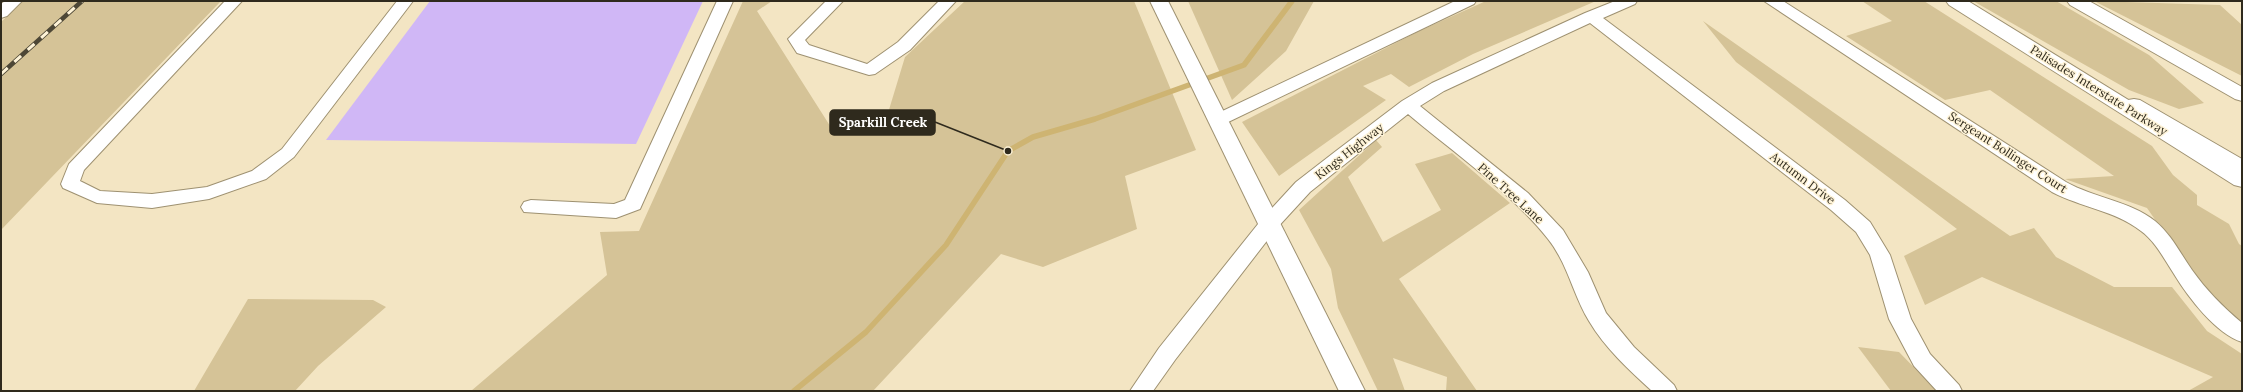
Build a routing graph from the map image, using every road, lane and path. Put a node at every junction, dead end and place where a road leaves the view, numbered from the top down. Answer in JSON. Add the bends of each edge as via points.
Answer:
{"nodes":[{"id":1,"x":14,"y":1,"type":"edge"},
{"id":2,"x":234,"y":1,"type":"edge"},
{"id":3,"x":405,"y":1,"type":"edge"},
{"id":4,"x":725,"y":1,"type":"edge"},
{"id":5,"x":835,"y":1,"type":"edge"},
{"id":6,"x":948,"y":1,"type":"edge"},
{"id":7,"x":1159,"y":1,"type":"edge"},
{"id":8,"x":1468,"y":1,"type":"edge"},
{"id":9,"x":1629,"y":1,"type":"edge"},
{"id":10,"x":1772,"y":1,"type":"edge"},
{"id":11,"x":2076,"y":1,"type":"edge"},
{"id":12,"x":1960,"y":4,"type":"edge"},
{"id":13,"x":1,"y":13,"type":"edge"},
{"id":14,"x":1591,"y":16,"type":"junction"},
{"id":15,"x":2242,"y":95,"type":"edge"},
{"id":16,"x":1408,"y":105,"type":"junction"},
{"id":17,"x":1218,"y":120,"type":"junction"},
{"id":18,"x":2242,"y":167,"type":"edge"},
{"id":19,"x":2242,"y":180,"type":"edge"},
{"id":20,"x":531,"y":207,"type":"dead end"},
{"id":21,"x":1269,"y":224,"type":"junction"},
{"id":22,"x":2242,"y":334,"type":"edge"},
{"id":23,"x":1141,"y":391,"type":"edge"},
{"id":24,"x":1352,"y":391,"type":"edge"},
{"id":25,"x":1666,"y":391,"type":"edge"},
{"id":26,"x":1951,"y":391,"type":"edge"}],
"edges":[{"from":1,"to":13,"type":"street"},
{"from":2,"to":3,"type":"street","via":[[76,168],[70,184],[97,197],[152,202],[209,193],[259,175],[288,152]]},
{"from":4,"to":20,"type":"street","via":[[632,204],[616,211]]},
{"from":5,"to":6,"type":"street","via":[[796,40],[803,49],[869,70],[904,46]]},
{"from":7,"to":17,"type":"main road"},
{"from":8,"to":17,"type":"street"},
{"from":9,"to":14,"type":"street","name":"Kings Highway"},
{"from":10,"to":22,"type":"street","name":"Sergeant Bollinger Court","via":[[1859,55],[2060,188],[2122,210],[2148,226],[2212,309]]},
{"from":11,"to":15,"type":"main road"},
{"from":12,"to":18,"type":"street"},
{"from":12,"to":19,"type":"main road","name":"Palisades Interstate Parkway"},
{"from":14,"to":16,"type":"street","name":"Kings Highway","via":[[1438,87]]},
{"from":14,"to":26,"type":"street","name":"Autumn Drive","via":[[1838,205],[1863,227],[1880,255],[1900,319],[1922,360]]},
{"from":16,"to":21,"type":"street","name":"Kings Highway","via":[[1303,187]]},
{"from":16,"to":25,"type":"street","name":"Pine Tree Lane","via":[[1520,198],[1556,234],[1578,272],[1597,317],[1626,353]]},
{"from":17,"to":21,"type":"main road"},
{"from":21,"to":23,"type":"street","name":"Kings Highway"},
{"from":21,"to":24,"type":"main road"}]}
